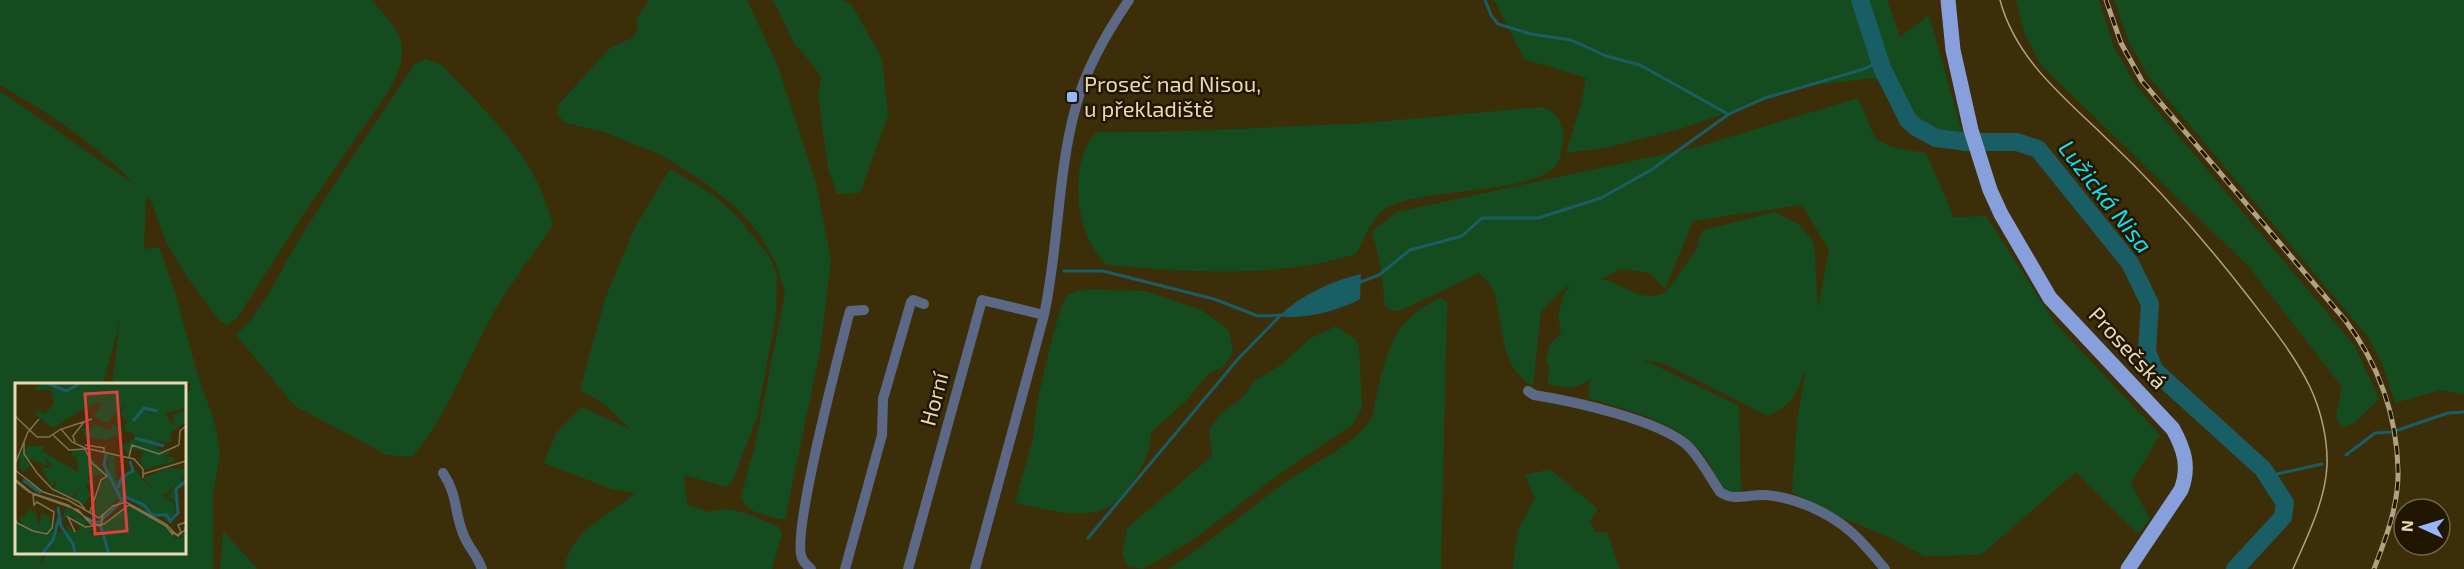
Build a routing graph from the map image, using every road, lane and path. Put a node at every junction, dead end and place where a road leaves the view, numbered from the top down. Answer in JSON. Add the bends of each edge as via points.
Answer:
{"nodes":[{"id":1,"x":1129,"y":0,"type":"edge"},
{"id":2,"x":1948,"y":0,"type":"edge"},
{"id":3,"x":924,"y":304,"type":"dead end"},
{"id":4,"x":864,"y":310,"type":"dead end"},
{"id":5,"x":1044,"y":315,"type":"junction"},
{"id":6,"x":1528,"y":391,"type":"dead end"},
{"id":7,"x":443,"y":474,"type":"dead end"},
{"id":8,"x":792,"y":559,"type":"dead end"},
{"id":9,"x":482,"y":569,"type":"edge"},
{"id":10,"x":810,"y":569,"type":"edge"},
{"id":11,"x":845,"y":569,"type":"edge"},
{"id":12,"x":908,"y":569,"type":"edge"},
{"id":13,"x":975,"y":569,"type":"edge"},
{"id":14,"x":1885,"y":569,"type":"edge"},
{"id":15,"x":2128,"y":569,"type":"edge"}],
"edges":[{"from":1,"to":5,"type":"street","via":[[1103,41],[1076,105]]},
{"from":2,"to":15,"type":"main road","name":"Prosečská","via":[[1953,50],[1971,130],[2001,214],[2050,298],[2173,429],[2185,454],[2181,490]]},
{"from":3,"to":11,"type":"street","name":"Horní","via":[[911,302],[883,399],[882,435]]},
{"from":4,"to":10,"type":"street","via":[[850,308],[802,525],[801,558]]},
{"from":5,"to":12,"type":"street","name":"Horní","via":[[982,300]]},
{"from":5,"to":13,"type":"street"},
{"from":6,"to":14,"type":"street","via":[[1593,406],[1668,434],[1686,444],[1726,496],[1765,495],[1802,504],[1849,530]]},
{"from":7,"to":9,"type":"street","via":[[453,487],[464,537]]},
{"from":8,"to":10,"type":"street"}]}
